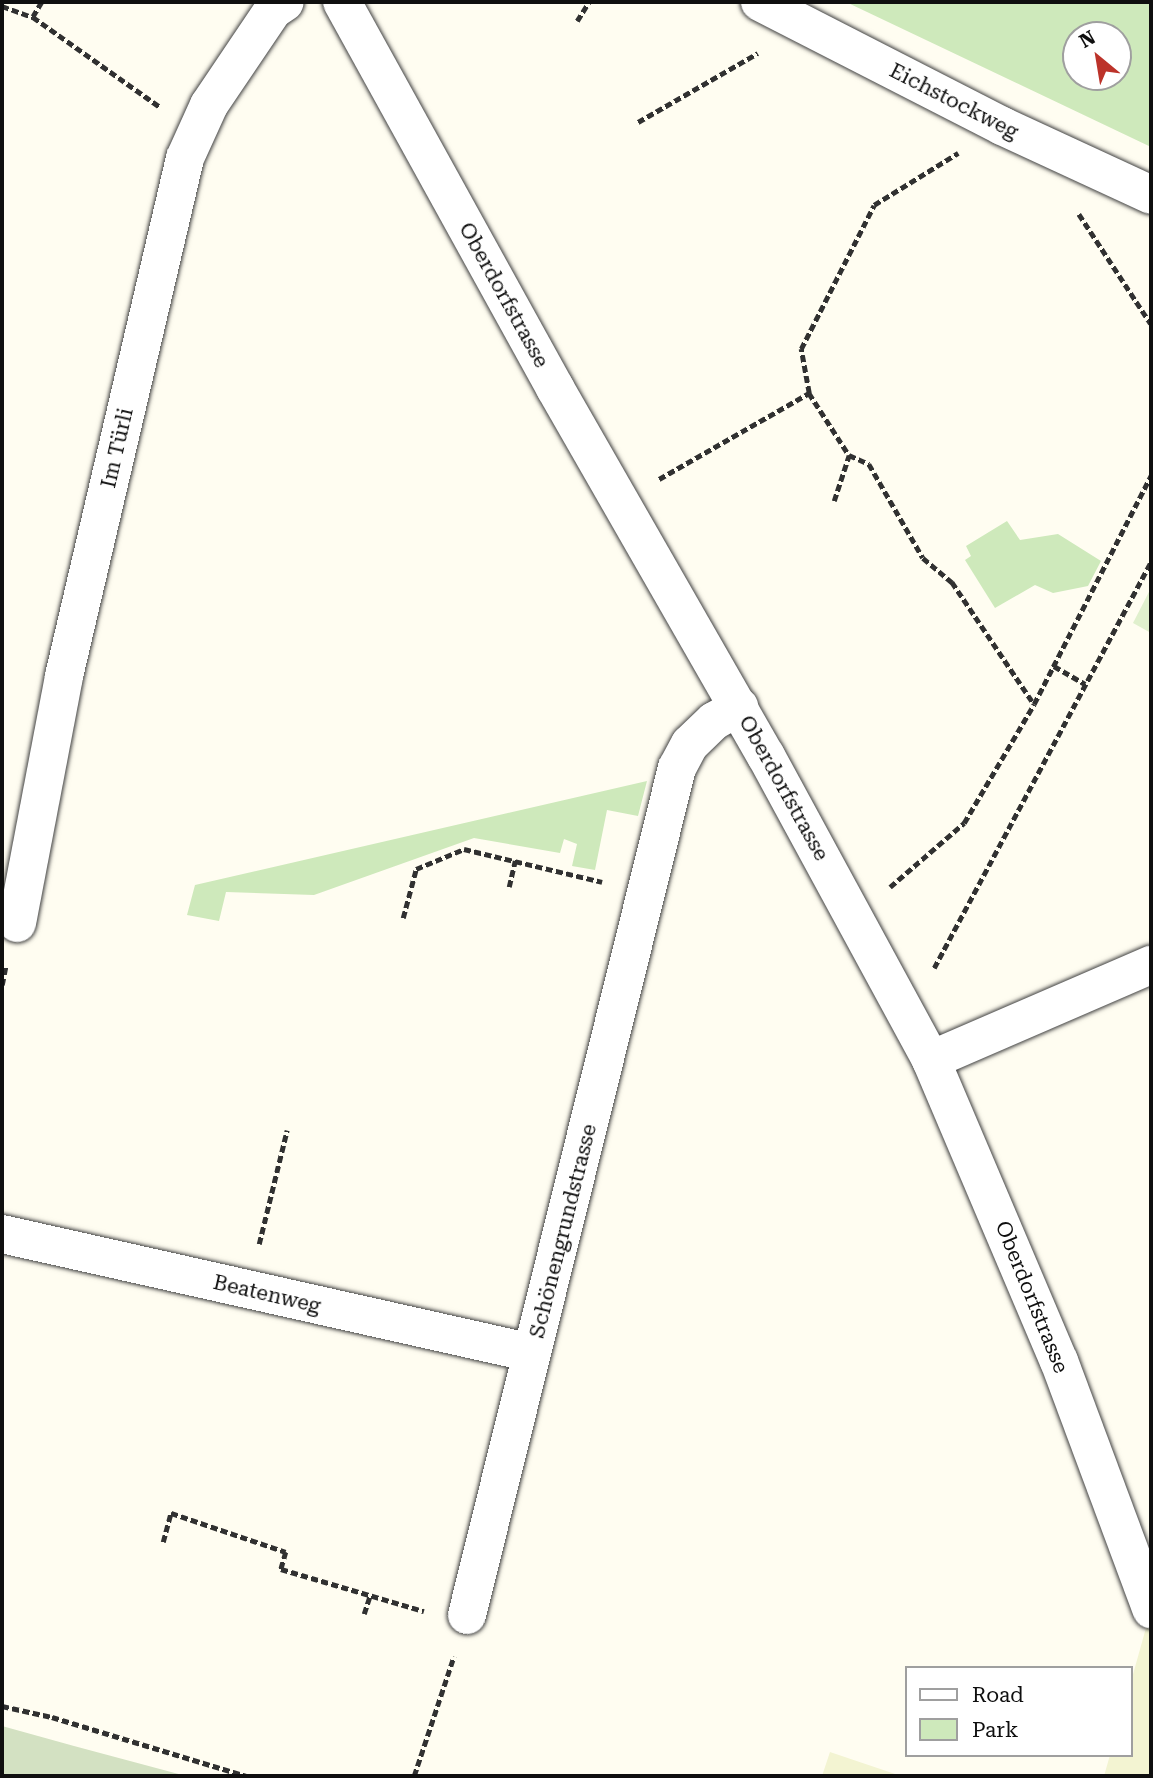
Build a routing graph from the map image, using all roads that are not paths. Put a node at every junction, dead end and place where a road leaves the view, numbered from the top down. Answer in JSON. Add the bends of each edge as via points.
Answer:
{"nodes":[{"id":1,"x":285,"y":2,"type":"edge"},
{"id":2,"x":342,"y":2,"type":"edge"},
{"id":3,"x":760,"y":2,"type":"edge"},
{"id":4,"x":1151,"y":195,"type":"edge"},
{"id":5,"x":738,"y":707,"type":"junction"},
{"id":6,"x":17,"y":923,"type":"dead end"},
{"id":7,"x":1151,"y":965,"type":"edge"},
{"id":8,"x":930,"y":1060,"type":"junction"},
{"id":9,"x":2,"y":1234,"type":"edge"},
{"id":10,"x":532,"y":1353,"type":"junction"},
{"id":11,"x":1151,"y":1609,"type":"edge"},
{"id":12,"x":466,"y":1619,"type":"road end"}],
"edges":[{"from":1,"to":6,"type":"street","name":"Im Türli","via":[[273,10],[208,105],[185,158],[64,676]]},
{"from":2,"to":5,"type":"street","name":"Oberdorfstrasse"},
{"from":3,"to":4,"type":"street","name":"Eichstockweg","via":[[1002,127]]},
{"from":5,"to":8,"type":"street","name":"Oberdorfstrasse"},
{"from":5,"to":10,"type":"street","name":"Schönengrundstrasse","via":[[714,721],[690,744],[677,768]]},
{"from":7,"to":8,"type":"street"},
{"from":8,"to":11,"type":"street","name":"Oberdorfstrasse","via":[[1059,1361]]},
{"from":9,"to":10,"type":"street","name":"Beatenweg"},
{"from":10,"to":12,"type":"street","name":"Schönengrundstrasse"}]}
